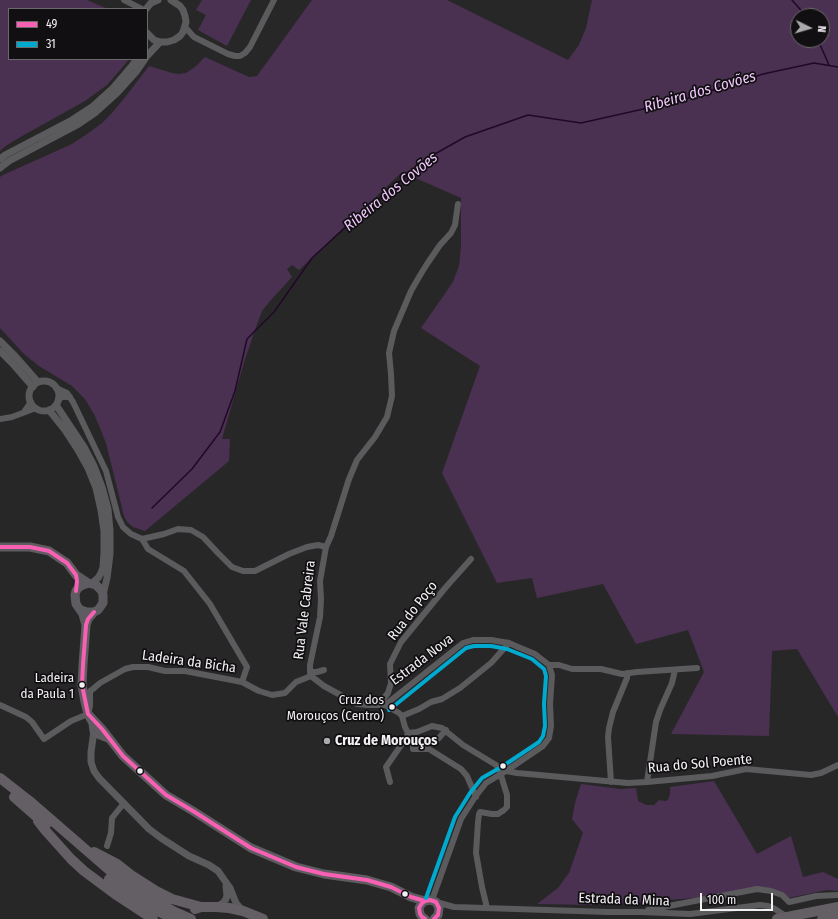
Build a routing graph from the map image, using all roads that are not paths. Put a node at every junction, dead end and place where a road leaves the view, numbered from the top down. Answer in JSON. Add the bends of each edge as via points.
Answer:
{"nodes":[{"id":1,"x":124,"y":0,"type":"edge"},
{"id":2,"x":158,"y":0,"type":"edge"},
{"id":3,"x":171,"y":0,"type":"edge"},
{"id":4,"x":274,"y":0,"type":"edge"},
{"id":5,"x":181,"y":3,"type":"edge"},
{"id":6,"x":140,"y":8,"type":"edge"},
{"id":7,"x":147,"y":8,"type":"edge"},
{"id":8,"x":185,"y":28,"type":"junction"},
{"id":9,"x":180,"y":36,"type":"junction"},
{"id":10,"x":148,"y":37,"type":"edge"},
{"id":11,"x":194,"y":37,"type":"junction"},
{"id":12,"x":160,"y":42,"type":"junction"},
{"id":13,"x":148,"y":55,"type":"edge"},
{"id":14,"x":136,"y":60,"type":"edge"},
{"id":15,"x":144,"y":60,"type":"edge"},
{"id":16,"x":0,"y":159,"type":"edge"},
{"id":17,"x":0,"y":168,"type":"edge"},
{"id":18,"x":458,"y":204,"type":"dead end"},
{"id":19,"x":0,"y":341,"type":"edge"},
{"id":20,"x":0,"y":351,"type":"edge"},
{"id":21,"x":36,"y":384,"type":"junction"},
{"id":22,"x":56,"y":388,"type":"junction"},
{"id":23,"x":70,"y":397,"type":"junction"},
{"id":24,"x":57,"y":402,"type":"junction"},
{"id":25,"x":33,"y":405,"type":"junction"},
{"id":26,"x":49,"y":410,"type":"junction"},
{"id":27,"x":0,"y":419,"type":"edge"},
{"id":28,"x":142,"y":539,"type":"junction"},
{"id":29,"x":326,"y":547,"type":"junction"},
{"id":30,"x":0,"y":548,"type":"edge"},
{"id":31,"x":471,"y":560,"type":"dead end"},
{"id":32,"x":76,"y":575,"type":"junction"},
{"id":33,"x":90,"y":584,"type":"junction"},
{"id":34,"x":76,"y":591,"type":"junction"},
{"id":35,"x":103,"y":595,"type":"junction"},
{"id":36,"x":81,"y":610,"type":"junction"},
{"id":37,"x":94,"y":612,"type":"junction"},
{"id":38,"x":86,"y":625,"type":"junction"},
{"id":39,"x":509,"y":643,"type":"junction"},
{"id":40,"x":549,"y":665,"type":"junction"},
{"id":41,"x":697,"y":668,"type":"dead end"},
{"id":42,"x":324,"y":670,"type":"dead end"},
{"id":43,"x":676,"y":670,"type":"junction"},
{"id":44,"x":627,"y":673,"type":"junction"},
{"id":45,"x":311,"y":674,"type":"junction"},
{"id":46,"x":242,"y":682,"type":"junction"},
{"id":47,"x":0,"y":705,"type":"edge"},
{"id":48,"x":382,"y":705,"type":"junction"},
{"id":49,"x":88,"y":714,"type":"junction"},
{"id":50,"x":402,"y":716,"type":"junction"},
{"id":51,"x":446,"y":730,"type":"junction"},
{"id":52,"x":408,"y":733,"type":"junction"},
{"id":53,"x":103,"y":734,"type":"junction"},
{"id":54,"x":93,"y":742,"type":"junction"},
{"id":55,"x":838,"y":765,"type":"edge"},
{"id":56,"x":503,"y":772,"type":"junction"},
{"id":57,"x":0,"y":778,"type":"edge"},
{"id":58,"x":390,"y":782,"type":"dead end"},
{"id":59,"x":611,"y":782,"type":"junction"},
{"id":60,"x":647,"y":782,"type":"junction"},
{"id":61,"x":0,"y":786,"type":"edge"},
{"id":62,"x":476,"y":797,"type":"junction"},
{"id":63,"x":124,"y":803,"type":"junction"},
{"id":64,"x":33,"y":814,"type":"junction"},
{"id":65,"x":69,"y":836,"type":"junction"},
{"id":66,"x":107,"y":846,"type":"dead end"},
{"id":67,"x":224,"y":880,"type":"junction"},
{"id":68,"x":838,"y":895,"type":"edge"},
{"id":69,"x":146,"y":900,"type":"junction"},
{"id":70,"x":216,"y":907,"type":"junction"},
{"id":71,"x":454,"y":907,"type":"junction"},
{"id":72,"x":838,"y":907,"type":"edge"},
{"id":73,"x":201,"y":908,"type":"junction"},
{"id":74,"x":487,"y":908,"type":"junction"},
{"id":75,"x":433,"y":909,"type":"edge"},
{"id":76,"x":243,"y":910,"type":"junction"},
{"id":77,"x":641,"y":912,"type":"junction"},
{"id":78,"x":838,"y":916,"type":"edge"},
{"id":79,"x":153,"y":919,"type":"edge"},
{"id":80,"x":173,"y":919,"type":"edge"},
{"id":81,"x":180,"y":919,"type":"edge"},
{"id":82,"x":191,"y":919,"type":"edge"},
{"id":83,"x":263,"y":919,"type":"edge"},
{"id":84,"x":425,"y":919,"type":"edge"},
{"id":85,"x":777,"y":919,"type":"edge"},
{"id":86,"x":790,"y":919,"type":"edge"},
{"id":87,"x":822,"y":919,"type":"edge"}],
"edges":[{"from":1,"to":6,"type":"street"},
{"from":2,"to":7,"type":"street"},
{"from":3,"to":5,"type":"street"},
{"from":4,"to":11,"type":"street","via":[[250,47],[240,56],[228,54]]},
{"from":5,"to":8,"type":"street"},
{"from":8,"to":9,"type":"street"},
{"from":8,"to":11,"type":"street"},
{"from":9,"to":11,"type":"street"},
{"from":9,"to":12,"type":"street","via":[[174,40]]},
{"from":10,"to":12,"type":"street"},
{"from":12,"to":13,"type":"street"},
{"from":14,"to":16,"type":"street","via":[[113,88],[92,107]]},
{"from":15,"to":17,"type":"street","via":[[117,93],[96,112]]},
{"from":18,"to":29,"type":"street","name":"Rua Vale Cabreira","via":[[455,225],[451,233],[419,277],[394,331],[389,353],[392,396],[387,417],[357,460]]},
{"from":19,"to":21,"type":"street"},
{"from":20,"to":21,"type":"street"},
{"from":21,"to":22,"type":"street","via":[[47,381]]},
{"from":21,"to":25,"type":"street","via":[[30,394]]},
{"from":22,"to":23,"type":"street","via":[[65,391]]},
{"from":22,"to":24,"type":"street"},
{"from":23,"to":24,"type":"street","via":[[63,397]]},
{"from":23,"to":28,"type":"street","via":[[106,471],[123,527]]},
{"from":24,"to":26,"type":"street"},
{"from":24,"to":35,"type":"street","via":[[94,466],[108,509],[110,554],[108,578]]},
{"from":25,"to":26,"type":"street","via":[[40,410]]},
{"from":25,"to":27,"type":"street","via":[[24,412]]},
{"from":26,"to":33,"type":"street","via":[[78,450],[96,488],[104,531],[104,553],[101,573]]},
{"from":28,"to":29,"type":"street","via":[[178,529],[191,530],[203,536],[232,567],[243,571],[255,571],[307,547]]},
{"from":28,"to":46,"type":"street","via":[[148,549],[184,571],[210,604],[247,667]]},
{"from":29,"to":45,"type":"street","name":"Rua Vale Cabreira","via":[[320,581],[320,616],[311,658]]},
{"from":30,"to":32,"type":"main road","via":[[30,547],[49,551],[67,563]]},
{"from":31,"to":48,"type":"street","name":"Rua do Poço","via":[[401,642],[390,664],[391,683]]},
{"from":32,"to":33,"type":"main road"},
{"from":32,"to":34,"type":"main road"},
{"from":33,"to":34,"type":"main road","via":[[83,585]]},
{"from":33,"to":35,"type":"main road","via":[[96,585]]},
{"from":34,"to":36,"type":"main road","via":[[75,599]]},
{"from":35,"to":37,"type":"main road","via":[[103,603]]},
{"from":36,"to":37,"type":"main road"},
{"from":36,"to":38,"type":"main road"},
{"from":37,"to":38,"type":"main road"},
{"from":38,"to":49,"type":"main road","via":[[82,685]]},
{"from":39,"to":40,"type":"street","name":"Estrada Nova","via":[[535,654]]},
{"from":39,"to":48,"type":"street","name":"Estrada Nova","via":[[473,640],[463,644]]},
{"from":39,"to":50,"type":"street","via":[[460,688],[442,699]]},
{"from":40,"to":44,"type":"street"},
{"from":40,"to":56,"type":"street","via":[[552,675],[551,726],[548,738],[543,746]]},
{"from":41,"to":43,"type":"street"},
{"from":42,"to":45,"type":"street"},
{"from":43,"to":44,"type":"street"},
{"from":43,"to":60,"type":"street","via":[[656,722]]},
{"from":44,"to":59,"type":"street","via":[[609,728]]},
{"from":45,"to":46,"type":"street","via":[[296,682],[285,693],[272,695]]},
{"from":45,"to":48,"type":"street","via":[[324,686],[356,704]]},
{"from":46,"to":49,"type":"street","name":"Ladeira da Bicha","via":[[185,671],[165,672],[148,667],[133,667],[100,683],[90,692]]},
{"from":47,"to":49,"type":"street","via":[[26,717],[44,739],[71,721]]},
{"from":48,"to":50,"type":"street"},
{"from":49,"to":53,"type":"main road"},
{"from":50,"to":52,"type":"street"},
{"from":51,"to":52,"type":"street","via":[[432,726]]},
{"from":51,"to":56,"type":"street"},
{"from":51,"to":62,"type":"street","via":[[434,742],[413,746],[413,749],[429,749],[461,769]]},
{"from":52,"to":58,"type":"street","via":[[386,768]]},
{"from":53,"to":54,"type":"street"},
{"from":53,"to":54,"type":"street"},
{"from":53,"to":75,"type":"main road","via":[[166,795],[250,848],[296,867],[391,887]]},
{"from":54,"to":63,"type":"street","via":[[91,762],[94,771]]},
{"from":55,"to":60,"type":"street","name":"Rua do Sol Poente","via":[[811,775],[746,769],[712,776]]},
{"from":56,"to":59,"type":"street","name":"Rua do Sol Poente"},
{"from":56,"to":62,"type":"street","via":[[486,783]]},
{"from":56,"to":74,"type":"street","via":[[507,807],[498,814],[480,812],[478,822],[476,853]]},
{"from":57,"to":65,"type":"highway"},
{"from":59,"to":60,"type":"street","name":"Rua do Sol Poente"},
{"from":61,"to":64,"type":"highway"},
{"from":62,"to":75,"type":"street","via":[[461,819]]},
{"from":63,"to":66,"type":"street","via":[[112,818]]},
{"from":63,"to":67,"type":"street","via":[[149,829],[189,856],[218,871]]},
{"from":64,"to":69,"type":"highway","via":[[112,881]]},
{"from":64,"to":79,"type":"highway","via":[[84,871]]},
{"from":65,"to":69,"type":"highway"},
{"from":65,"to":73,"type":"highway","via":[[172,899]]},
{"from":67,"to":70,"type":"street","via":[[226,899]]},
{"from":67,"to":76,"type":"street","via":[[236,903]]},
{"from":68,"to":77,"type":"street","via":[[816,896],[789,902],[782,895],[757,889]]},
{"from":69,"to":80,"type":"highway"},
{"from":69,"to":82,"type":"highway"},
{"from":70,"to":73,"type":"highway"},
{"from":70,"to":76,"type":"highway"},
{"from":71,"to":74,"type":"street","name":"Estrada da Mina"},
{"from":71,"to":75,"type":"street","name":"Estrada da Mina"},
{"from":71,"to":75,"type":"street","name":"Estrada da Mina"},
{"from":72,"to":85,"type":"highway"},
{"from":73,"to":81,"type":"highway","via":[[192,910]]},
{"from":74,"to":77,"type":"street","name":"Estrada da Mina"},
{"from":75,"to":84,"type":"main road","via":[[420,914]]},
{"from":76,"to":83,"type":"highway"},
{"from":77,"to":86,"type":"street","name":"Estrada da Mina","via":[[690,914],[760,905],[775,909]]},
{"from":78,"to":87,"type":"highway"}]}
